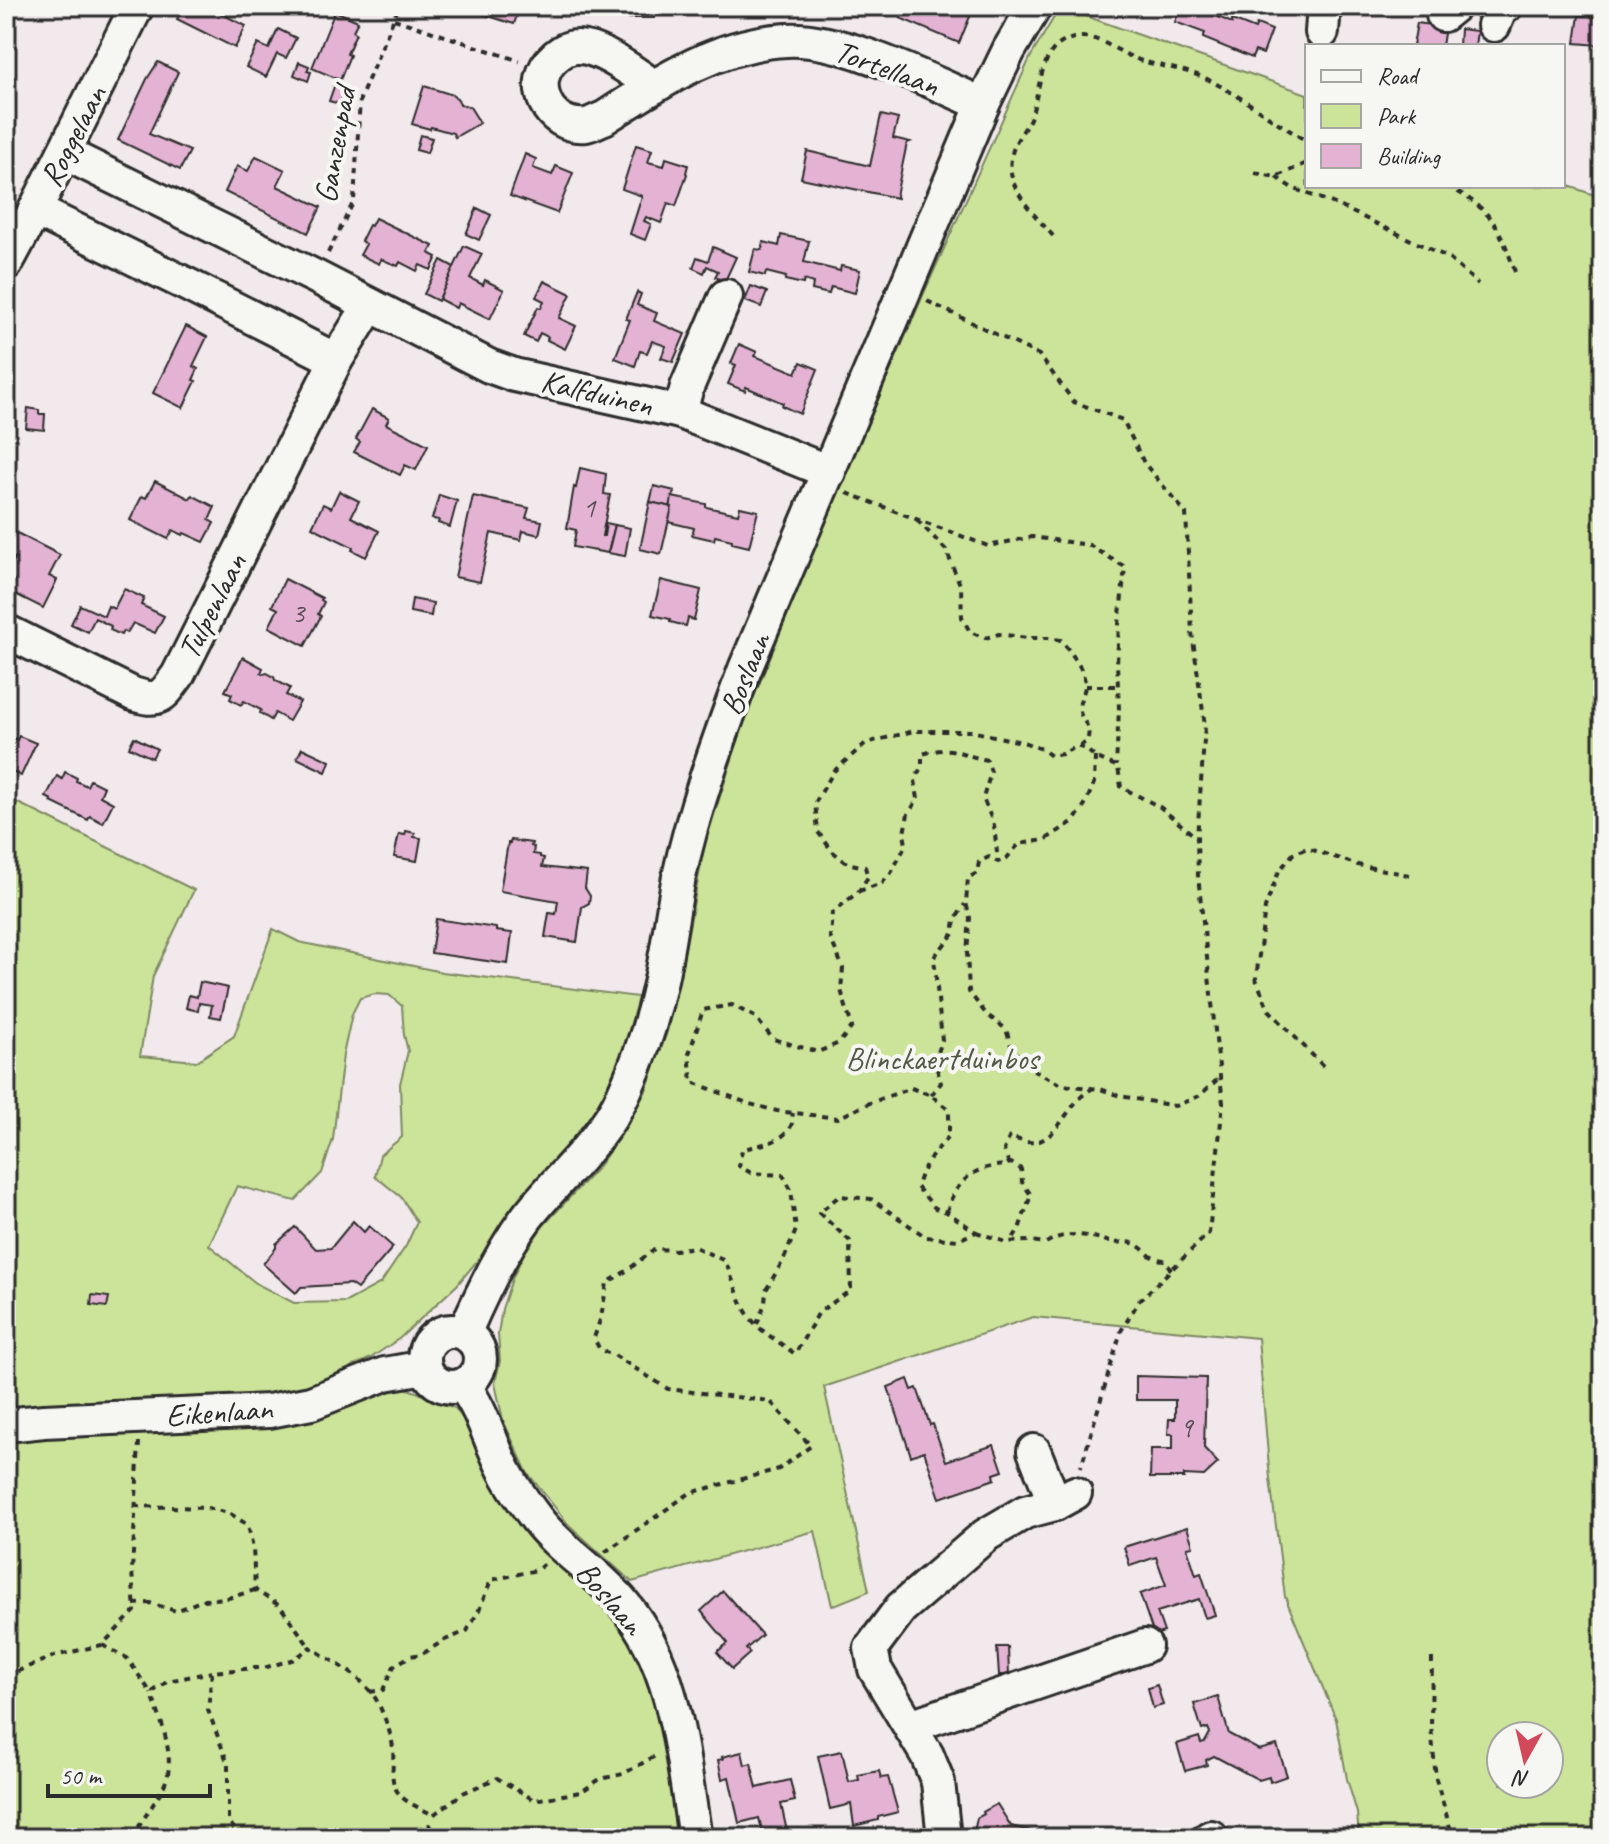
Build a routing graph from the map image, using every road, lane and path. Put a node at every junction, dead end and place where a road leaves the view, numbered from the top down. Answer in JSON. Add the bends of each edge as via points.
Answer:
{"nodes":[{"id":1,"x":137,"y":6,"type":"edge"},
{"id":2,"x":399,"y":6,"type":"edge"},
{"id":3,"x":1035,"y":6,"type":"edge"},
{"id":4,"x":394,"y":19,"type":"junction"},
{"id":5,"x":545,"y":69,"type":"junction"},
{"id":6,"x":654,"y":87,"type":"junction"},
{"id":7,"x":983,"y":104,"type":"junction"},
{"id":8,"x":1305,"y":140,"type":"edge"},
{"id":9,"x":64,"y":153,"type":"junction"},
{"id":10,"x":1305,"y":164,"type":"edge"},
{"id":11,"x":1255,"y":173,"type":"dead end"},
{"id":12,"x":1276,"y":177,"type":"junction"},
{"id":13,"x":1451,"y":188,"type":"edge"},
{"id":14,"x":35,"y":210,"type":"junction"},
{"id":15,"x":1053,"y":236,"type":"dead end"},
{"id":16,"x":6,"y":264,"type":"edge"},
{"id":17,"x":1515,"y":272,"type":"dead end"},
{"id":18,"x":316,"y":277,"type":"junction"},
{"id":19,"x":1478,"y":284,"type":"dead end"},
{"id":20,"x":905,"y":291,"type":"junction"},
{"id":21,"x":726,"y":296,"type":"dead end"},
{"id":22,"x":370,"y":305,"type":"junction"},
{"id":23,"x":336,"y":360,"type":"junction"},
{"id":24,"x":680,"y":412,"type":"junction"},
{"id":25,"x":825,"y":482,"type":"junction"},
{"id":26,"x":915,"y":518,"type":"junction"},
{"id":27,"x":6,"y":631,"type":"edge"},
{"id":28,"x":1085,"y":686,"type":"junction"},
{"id":29,"x":1118,"y":686,"type":"junction"},
{"id":30,"x":1077,"y":746,"type":"junction"},
{"id":31,"x":1095,"y":757,"type":"junction"},
{"id":32,"x":1116,"y":767,"type":"junction"},
{"id":33,"x":1197,"y":838,"type":"junction"},
{"id":34,"x":998,"y":862,"type":"junction"},
{"id":35,"x":1409,"y":875,"type":"dead end"},
{"id":36,"x":859,"y":891,"type":"junction"},
{"id":37,"x":966,"y":902,"type":"junction"},
{"id":38,"x":1323,"y":1066,"type":"dead end"},
{"id":39,"x":1220,"y":1077,"type":"junction"},
{"id":40,"x":1093,"y":1088,"type":"junction"},
{"id":41,"x":931,"y":1095,"type":"junction"},
{"id":42,"x":793,"y":1113,"type":"junction"},
{"id":43,"x":1009,"y":1164,"type":"junction"},
{"id":44,"x":947,"y":1212,"type":"junction"},
{"id":45,"x":976,"y":1232,"type":"junction"},
{"id":46,"x":1012,"y":1242,"type":"junction"},
{"id":47,"x":1171,"y":1270,"type":"junction"},
{"id":48,"x":757,"y":1324,"type":"junction"},
{"id":49,"x":464,"y":1334,"type":"junction"},
{"id":50,"x":425,"y":1367,"type":"junction"},
{"id":51,"x":463,"y":1385,"type":"junction"},
{"id":52,"x":140,"y":1417,"type":"junction"},
{"id":53,"x":6,"y":1425,"type":"edge"},
{"id":54,"x":1034,"y":1451,"type":"dead end"},
{"id":55,"x":1065,"y":1498,"type":"junction"},
{"id":56,"x":135,"y":1506,"type":"junction"},
{"id":57,"x":575,"y":1556,"type":"junction"},
{"id":58,"x":255,"y":1590,"type":"junction"},
{"id":59,"x":134,"y":1604,"type":"junction"},
{"id":60,"x":102,"y":1645,"type":"junction"},
{"id":61,"x":1145,"y":1646,"type":"dead end"},
{"id":62,"x":310,"y":1647,"type":"junction"},
{"id":63,"x":1432,"y":1658,"type":"dead end"},
{"id":64,"x":212,"y":1672,"type":"junction"},
{"id":65,"x":6,"y":1676,"type":"edge"},
{"id":66,"x":370,"y":1692,"type":"junction"},
{"id":67,"x":151,"y":1693,"type":"junction"},
{"id":68,"x":912,"y":1728,"type":"junction"},
{"id":69,"x":679,"y":1740,"type":"junction"},
{"id":70,"x":433,"y":1815,"type":"junction"},
{"id":71,"x":429,"y":1825,"type":"junction"},
{"id":72,"x":6,"y":1828,"type":"edge"},
{"id":73,"x":31,"y":1838,"type":"edge"},
{"id":74,"x":133,"y":1838,"type":"edge"},
{"id":75,"x":242,"y":1838,"type":"edge"},
{"id":76,"x":394,"y":1838,"type":"edge"},
{"id":77,"x":436,"y":1838,"type":"edge"},
{"id":78,"x":695,"y":1838,"type":"edge"},
{"id":79,"x":944,"y":1838,"type":"edge"},
{"id":80,"x":1453,"y":1838,"type":"edge"}],
"edges":[{"from":1,"to":9,"type":"street","name":"Roggelaan"},
{"from":2,"to":4,"type":"path","name":"Ganzenpad"},
{"from":3,"to":7,"type":"street","name":"Boslaan"},
{"from":4,"to":5,"type":"path"},
{"from":4,"to":18,"type":"path","name":"Ganzenpad","via":[[360,99],[354,201]]},
{"from":5,"to":6,"type":"street","via":[[565,49],[594,49]]},
{"from":5,"to":6,"type":"street","name":"Tortellaan","via":[[541,84],[548,111],[575,124],[588,125]]},
{"from":6,"to":7,"type":"street","name":"Tortellaan","via":[[731,49],[788,40],[841,48]]},
{"from":7,"to":20,"type":"street","name":"Boslaan"},
{"from":8,"to":15,"type":"path","via":[[1208,79],[1139,60],[1082,35],[1058,44],[1046,61],[1033,112],[1014,144],[1009,165],[1013,185]]},
{"from":9,"to":14,"type":"street","name":"Roggelaan"},
{"from":9,"to":18,"type":"street","name":"Kalfduinen"},
{"from":10,"to":12,"type":"path"},
{"from":11,"to":12,"type":"path"},
{"from":12,"to":19,"type":"path","via":[[1447,257]]},
{"from":13,"to":17,"type":"path","via":[[1494,220]]},
{"from":14,"to":16,"type":"street","name":"Roggelaan"},
{"from":14,"to":23,"type":"street"},
{"from":18,"to":22,"type":"street","name":"Kalfduinen"},
{"from":20,"to":25,"type":"street","name":"Boslaan"},
{"from":20,"to":33,"type":"path","via":[[1039,355],[1074,402],[1123,420],[1144,463],[1186,513],[1192,633],[1205,726]]},
{"from":21,"to":24,"type":"street"},
{"from":22,"to":23,"type":"street"},
{"from":22,"to":24,"type":"street","name":"Kalfduinen","via":[[514,375]]},
{"from":23,"to":27,"type":"street","name":"Tulpenlaan","via":[[164,694],[148,699],[133,694]]},
{"from":24,"to":25,"type":"street","name":"Kalfduinen"},
{"from":25,"to":26,"type":"path"},
{"from":25,"to":49,"type":"street","name":"Boslaan","via":[[717,745],[680,875],[652,1016],[625,1090],[600,1133],[512,1238]]},
{"from":26,"to":28,"type":"path","via":[[946,550],[961,587],[962,617],[970,632],[985,638],[999,634],[1061,640]]},
{"from":26,"to":29,"type":"path","via":[[988,546],[1032,537],[1089,545],[1125,567]]},
{"from":28,"to":29,"type":"path"},
{"from":28,"to":30,"type":"path","via":[[1079,706],[1089,734],[1087,742]]},
{"from":29,"to":32,"type":"path"},
{"from":30,"to":31,"type":"path"},
{"from":30,"to":36,"type":"path","via":[[1051,756],[1026,743],[971,731],[914,731],[866,743],[834,771],[815,803],[818,832],[832,851],[847,863],[865,867],[868,877]]},
{"from":31,"to":32,"type":"path"},
{"from":31,"to":34,"type":"path","via":[[1094,783],[1074,821],[1045,840],[1019,844]]},
{"from":32,"to":33,"type":"path","via":[[1121,787],[1160,807]]},
{"from":33,"to":39,"type":"path"},
{"from":34,"to":36,"type":"path","via":[[994,825],[983,798],[991,772],[987,760],[936,750],[922,754],[915,780],[918,799],[908,814],[906,845],[891,873],[882,883]]},
{"from":34,"to":37,"type":"path","via":[[989,857],[979,862],[977,873],[968,878]]},
{"from":35,"to":38,"type":"path","via":[[1307,848],[1293,854],[1279,871],[1265,908],[1256,979],[1269,1010]]},
{"from":36,"to":42,"type":"path","via":[[832,913],[830,937],[843,968],[841,990],[852,1027],[839,1043],[818,1052],[773,1039],[755,1017],[732,1005],[703,1010],[689,1054],[692,1082],[750,1104]]},
{"from":37,"to":40,"type":"path","via":[[969,992],[1006,1029],[1012,1049],[1033,1070],[1062,1085]]},
{"from":37,"to":41,"type":"path","via":[[953,934],[934,957],[942,1040],[935,1062],[941,1083]]},
{"from":39,"to":40,"type":"path","via":[[1199,1096],[1175,1106]]},
{"from":39,"to":47,"type":"path","via":[[1223,1103],[1209,1233]]},
{"from":40,"to":43,"type":"path","via":[[1050,1137],[1033,1142],[1010,1136],[1004,1150]]},
{"from":41,"to":42,"type":"path","via":[[911,1088],[838,1118]]},
{"from":41,"to":44,"type":"path","via":[[949,1110],[949,1136],[920,1173],[917,1187],[935,1208]]},
{"from":42,"to":48,"type":"path","via":[[790,1127],[775,1142],[742,1150],[739,1166],[751,1173],[783,1175],[791,1190],[795,1224]]},
{"from":43,"to":44,"type":"path","via":[[971,1173],[957,1188]]},
{"from":43,"to":46,"type":"path","via":[[1021,1169],[1031,1195]]},
{"from":44,"to":45,"type":"path"},
{"from":45,"to":46,"type":"path"},
{"from":45,"to":48,"type":"path","via":[[958,1240],[926,1237],[871,1199],[839,1196],[819,1213],[850,1241],[851,1290],[819,1312],[795,1354]]},
{"from":46,"to":47,"type":"path","via":[[1046,1243],[1072,1235],[1129,1242],[1154,1259],[1165,1260]]},
{"from":47,"to":55,"type":"path","via":[[1139,1301],[1121,1331]]},
{"from":48,"to":57,"type":"path","via":[[725,1261],[695,1247],[654,1249],[607,1283],[594,1338],[600,1350],[668,1389],[770,1401],[811,1446],[779,1469],[690,1493],[631,1536]]},
{"from":49,"to":50,"type":"street","via":[[437,1336],[426,1350]]},
{"from":49,"to":51,"type":"street","via":[[480,1359],[477,1373]]},
{"from":50,"to":51,"type":"street","via":[[437,1383]]},
{"from":50,"to":52,"type":"street","name":"Eikenlaan","via":[[385,1374],[311,1403],[269,1411]]},
{"from":51,"to":57,"type":"street","name":"Boslaan","via":[[504,1469],[537,1519]]},
{"from":52,"to":53,"type":"street","name":"Eikenlaan"},
{"from":52,"to":56,"type":"path"},
{"from":54,"to":55,"type":"street"},
{"from":55,"to":68,"type":"street","via":[[1025,1512],[986,1535],[901,1608],[871,1648],[875,1669]]},
{"from":56,"to":58,"type":"path","via":[[207,1508],[248,1525]]},
{"from":56,"to":59,"type":"path"},
{"from":57,"to":66,"type":"path","via":[[491,1580],[467,1631],[394,1666],[383,1690]]},
{"from":57,"to":69,"type":"street","name":"Boslaan","via":[[642,1629],[661,1669]]},
{"from":58,"to":59,"type":"path","via":[[176,1611]]},
{"from":58,"to":62,"type":"path","via":[[280,1606]]},
{"from":59,"to":60,"type":"path","via":[[135,1611]]},
{"from":60,"to":65,"type":"path","via":[[54,1656]]},
{"from":60,"to":67,"type":"path","via":[[127,1658]]},
{"from":61,"to":68,"type":"street"},
{"from":62,"to":64,"type":"path","via":[[295,1659],[267,1667]]},
{"from":62,"to":66,"type":"path"},
{"from":63,"to":80,"type":"path","via":[[1436,1779]]},
{"from":64,"to":67,"type":"path","via":[[168,1681]]},
{"from":64,"to":75,"type":"path","via":[[208,1710],[228,1764],[228,1821]]},
{"from":66,"to":70,"type":"path","via":[[382,1711],[393,1749],[396,1789]]},
{"from":67,"to":74,"type":"path","via":[[168,1750],[167,1778]]},
{"from":68,"to":79,"type":"street","via":[[938,1782]]},
{"from":69,"to":70,"type":"path","via":[[581,1792],[534,1800],[497,1778],[463,1793]]},
{"from":69,"to":78,"type":"street","name":"Boslaan"},
{"from":70,"to":71,"type":"path"},
{"from":71,"to":76,"type":"path"},
{"from":71,"to":77,"type":"path"},
{"from":72,"to":73,"type":"path"}]}
